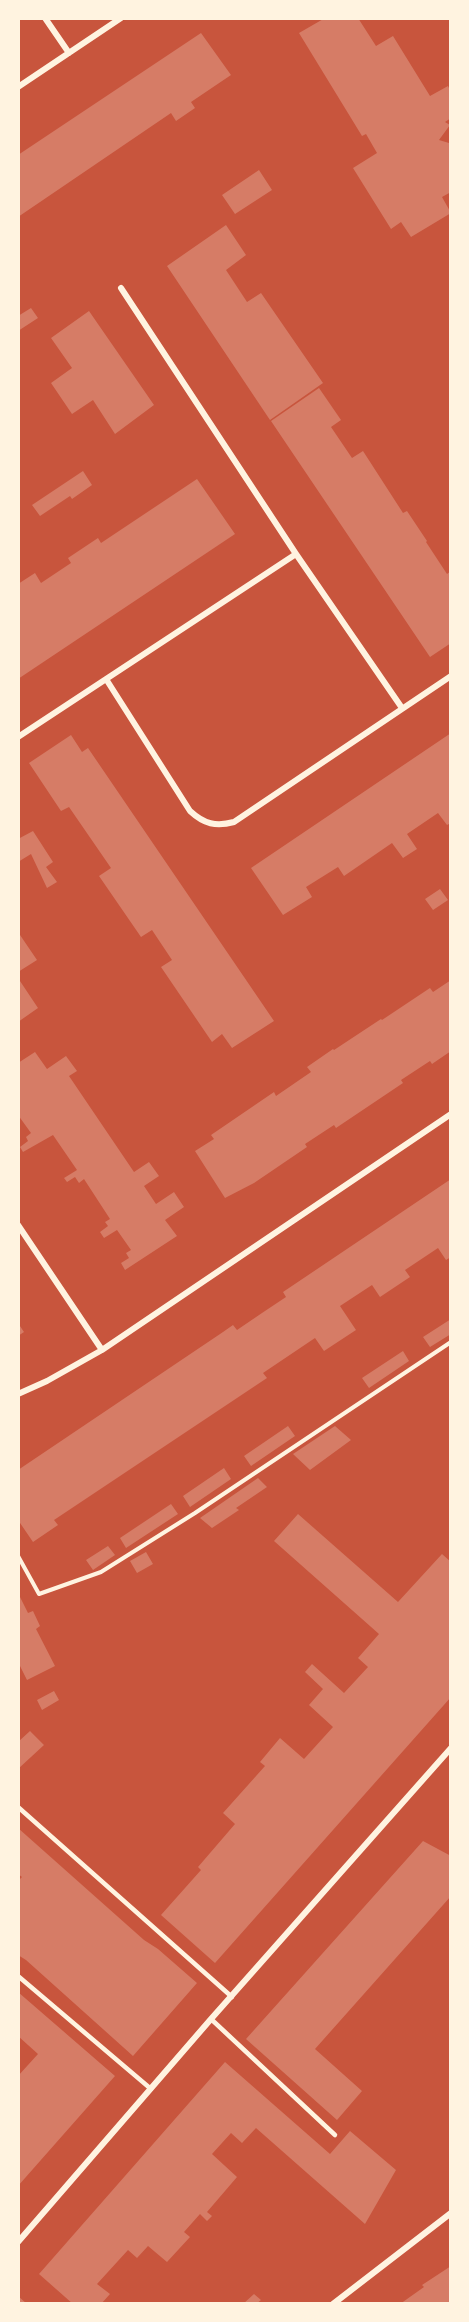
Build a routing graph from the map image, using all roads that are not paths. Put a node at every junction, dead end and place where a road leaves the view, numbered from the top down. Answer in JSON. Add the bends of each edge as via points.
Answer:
{"nodes":[{"id":1,"x":45,"y":18,"type":"edge"},
{"id":2,"x":122,"y":18,"type":"edge"},
{"id":3,"x":69,"y":53,"type":"junction"},
{"id":4,"x":18,"y":87,"type":"edge"},
{"id":5,"x":121,"y":288,"type":"dead end"},
{"id":6,"x":296,"y":554,"type":"junction"},
{"id":7,"x":451,"y":676,"type":"edge"},
{"id":8,"x":106,"y":679,"type":"junction"},
{"id":9,"x":402,"y":708,"type":"junction"},
{"id":10,"x":18,"y":737,"type":"edge"},
{"id":11,"x":451,"y":1114,"type":"edge"},
{"id":12,"x":18,"y":1225,"type":"edge"},
{"id":13,"x":102,"y":1350,"type":"junction"},
{"id":14,"x":18,"y":1394,"type":"edge"},
{"id":15,"x":451,"y":1748,"type":"edge"},
{"id":16,"x":18,"y":1807,"type":"edge"},
{"id":17,"x":18,"y":1976,"type":"edge"},
{"id":18,"x":232,"y":1997,"type":"junction"},
{"id":19,"x":211,"y":2019,"type":"junction"},
{"id":20,"x":151,"y":2089,"type":"junction"},
{"id":21,"x":335,"y":2135,"type":"dead end"},
{"id":22,"x":451,"y":2213,"type":"edge"},
{"id":23,"x":18,"y":2242,"type":"edge"},
{"id":24,"x":333,"y":2304,"type":"edge"}],
"edges":[{"from":1,"to":3,"type":"street"},
{"from":2,"to":3,"type":"street"},
{"from":3,"to":4,"type":"street"},
{"from":5,"to":6,"type":"street"},
{"from":6,"to":8,"type":"street"},
{"from":6,"to":9,"type":"street"},
{"from":7,"to":9,"type":"street"},
{"from":8,"to":9,"type":"street","via":[[190,811],[198,819],[222,826],[234,822]]},
{"from":8,"to":10,"type":"street"},
{"from":11,"to":13,"type":"street"},
{"from":12,"to":13,"type":"street"},
{"from":13,"to":14,"type":"street"},
{"from":15,"to":18,"type":"street"},
{"from":16,"to":18,"type":"lane"},
{"from":17,"to":20,"type":"lane"},
{"from":18,"to":19,"type":"street"},
{"from":19,"to":20,"type":"street"},
{"from":19,"to":21,"type":"lane"},
{"from":20,"to":23,"type":"street"},
{"from":22,"to":24,"type":"street"}]}
